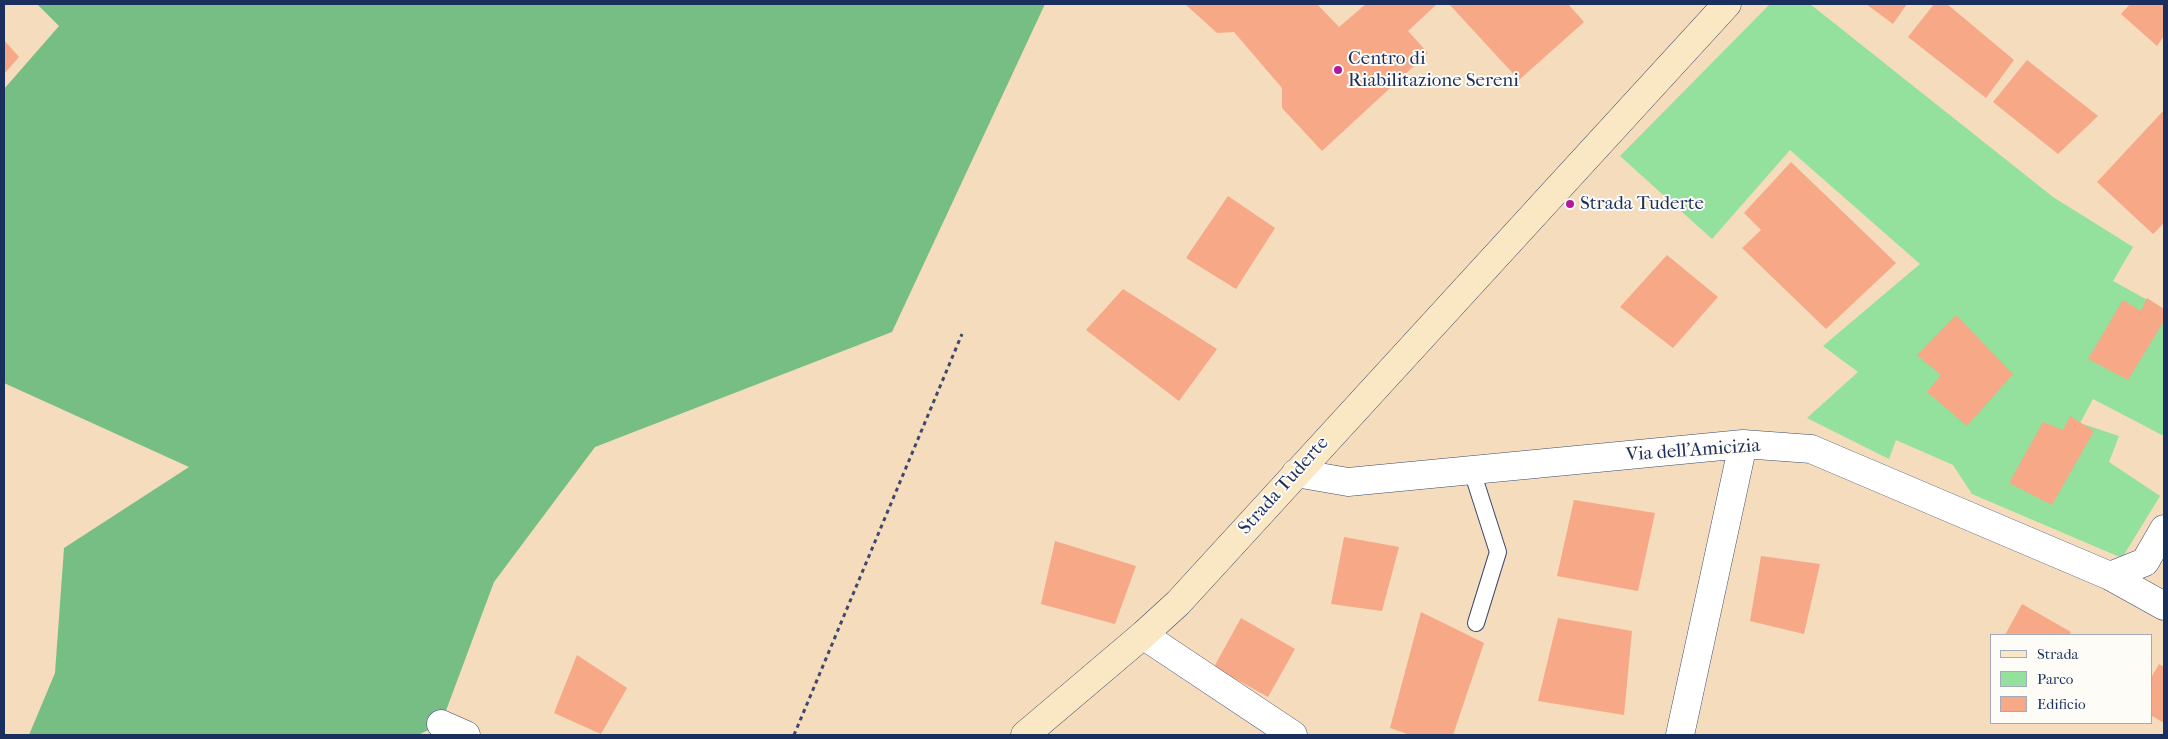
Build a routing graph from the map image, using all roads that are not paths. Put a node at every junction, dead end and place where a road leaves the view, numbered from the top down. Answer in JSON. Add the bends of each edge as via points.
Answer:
{"nodes":[{"id":1,"x":1727,"y":4,"type":"edge"},
{"id":2,"x":1743,"y":444,"type":"junction"},
{"id":3,"x":1472,"y":471,"type":"junction"},
{"id":4,"x":1296,"y":474,"type":"junction"},
{"id":5,"x":2164,"y":529,"type":"edge"},
{"id":6,"x":2110,"y":576,"type":"junction"},
{"id":7,"x":2164,"y":606,"type":"edge"},
{"id":8,"x":1476,"y":623,"type":"dead end"},
{"id":9,"x":1143,"y":635,"type":"junction"},
{"id":10,"x":441,"y":724,"type":"dead end"},
{"id":11,"x":466,"y":735,"type":"edge"},
{"id":12,"x":1025,"y":735,"type":"edge"},
{"id":13,"x":1293,"y":735,"type":"edge"},
{"id":14,"x":1680,"y":735,"type":"edge"}],
"edges":[{"from":1,"to":4,"type":"main road","name":"Strada Tuderte"},
{"from":2,"to":3,"type":"street","name":"Via dell'Amicizia"},
{"from":2,"to":6,"type":"street","name":"Via dell'Amicizia","via":[[1810,449]]},
{"from":2,"to":14,"type":"street"},
{"from":3,"to":4,"type":"street","name":"Via dell'Amicizia","via":[[1348,482]]},
{"from":3,"to":8,"type":"lane","via":[[1498,552]]},
{"from":4,"to":9,"type":"main road","name":"Strada Tuderte","via":[[1178,603]]},
{"from":5,"to":6,"type":"street","via":[[2145,562]]},
{"from":6,"to":7,"type":"street","name":"Via dell'Amicizia"},
{"from":9,"to":12,"type":"main road","name":"Strada Tuderte"},
{"from":9,"to":13,"type":"street"},
{"from":10,"to":11,"type":"street"}]}
